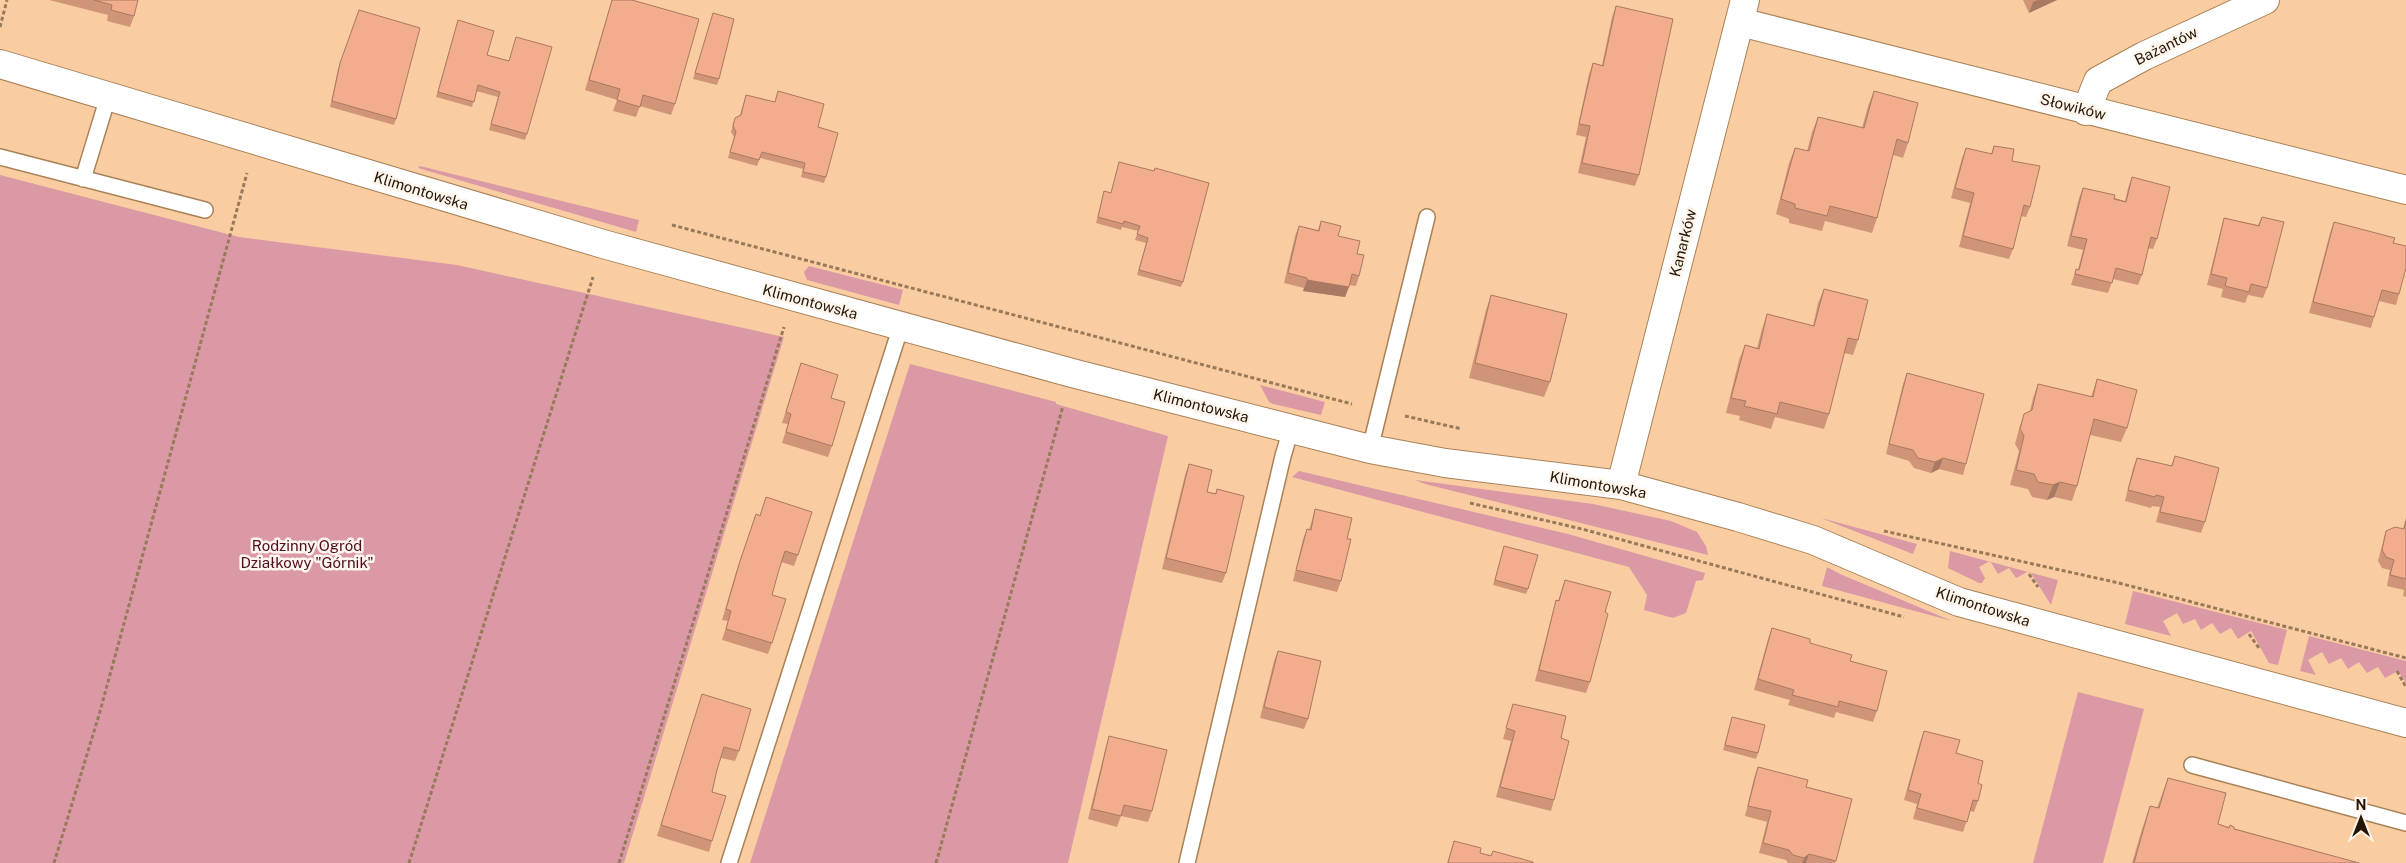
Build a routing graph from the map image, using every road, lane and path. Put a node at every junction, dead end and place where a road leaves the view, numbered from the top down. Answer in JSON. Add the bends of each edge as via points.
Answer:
{"nodes":[{"id":1,"x":7,"y":0,"type":"edge"},
{"id":2,"x":2264,"y":0,"type":"edge"},
{"id":3,"x":1742,"y":11,"type":"edge"},
{"id":4,"x":0,"y":27,"type":"edge"},
{"id":5,"x":0,"y":64,"type":"edge"},
{"id":6,"x":108,"y":96,"type":"junction"},
{"id":7,"x":2086,"y":111,"type":"junction"},
{"id":8,"x":0,"y":157,"type":"edge"},
{"id":9,"x":248,"y":167,"type":"dead end"},
{"id":10,"x":83,"y":179,"type":"junction"},
{"id":11,"x":2406,"y":190,"type":"edge"},
{"id":12,"x":206,"y":210,"type":"dead end"},
{"id":13,"x":1427,"y":217,"type":"dead end"},
{"id":14,"x":669,"y":224,"type":"dead end"},
{"id":15,"x":595,"y":271,"type":"dead end"},
{"id":16,"x":901,"y":326,"type":"junction"},
{"id":17,"x":781,"y":336,"type":"dead end"},
{"id":18,"x":1065,"y":397,"type":"dead end"},
{"id":19,"x":1379,"y":410,"type":"junction"},
{"id":20,"x":1291,"y":429,"type":"junction"},
{"id":21,"x":1463,"y":429,"type":"dead end"},
{"id":22,"x":1370,"y":449,"type":"junction"},
{"id":23,"x":1621,"y":485,"type":"junction"},
{"id":24,"x":1467,"y":502,"type":"dead end"},
{"id":25,"x":1880,"y":530,"type":"dead end"},
{"id":26,"x":1906,"y":618,"type":"dead end"},
{"id":27,"x":2406,"y":658,"type":"edge"},
{"id":28,"x":2397,"y":671,"type":"dead end"},
{"id":29,"x":2406,"y":687,"type":"edge"},
{"id":30,"x":2406,"y":723,"type":"edge"},
{"id":31,"x":2192,"y":765,"type":"dead end"},
{"id":32,"x":2406,"y":824,"type":"edge"},
{"id":33,"x":54,"y":863,"type":"edge"},
{"id":34,"x":409,"y":863,"type":"edge"},
{"id":35,"x":619,"y":863,"type":"edge"},
{"id":36,"x":729,"y":863,"type":"edge"},
{"id":37,"x":936,"y":863,"type":"edge"},
{"id":38,"x":1187,"y":863,"type":"edge"}],
"edges":[{"from":1,"to":4,"type":"path"},
{"from":2,"to":7,"type":"street","name":"Bażantów","via":[[2098,81]]},
{"from":3,"to":7,"type":"street","name":"Słowików"},
{"from":3,"to":23,"type":"street","name":"Kanarków"},
{"from":5,"to":6,"type":"street","name":"Klimontowska"},
{"from":6,"to":10,"type":"lane"},
{"from":6,"to":16,"type":"street","name":"Klimontowska","via":[[602,244]]},
{"from":7,"to":11,"type":"street","name":"Słowików"},
{"from":8,"to":10,"type":"lane"},
{"from":9,"to":33,"type":"path","via":[[99,715]]},
{"from":10,"to":12,"type":"lane"},
{"from":13,"to":19,"type":"lane"},
{"from":14,"to":19,"type":"path"},
{"from":15,"to":34,"type":"path"},
{"from":16,"to":20,"type":"street","name":"Klimontowska"},
{"from":16,"to":36,"type":"lane"},
{"from":17,"to":35,"type":"path"},
{"from":18,"to":37,"type":"path"},
{"from":19,"to":21,"type":"path"},
{"from":19,"to":22,"type":"lane"},
{"from":20,"to":22,"type":"street","name":"Klimontowska"},
{"from":20,"to":38,"type":"lane"},
{"from":22,"to":23,"type":"street","name":"Klimontowska","via":[[1445,463]]},
{"from":23,"to":30,"type":"street","name":"Klimontowska","via":[[1813,540],[1959,602]]},
{"from":24,"to":26,"type":"path","via":[[1582,529]]},
{"from":25,"to":27,"type":"path","via":[[2119,583]]},
{"from":28,"to":29,"type":"path"},
{"from":31,"to":32,"type":"lane"}]}
